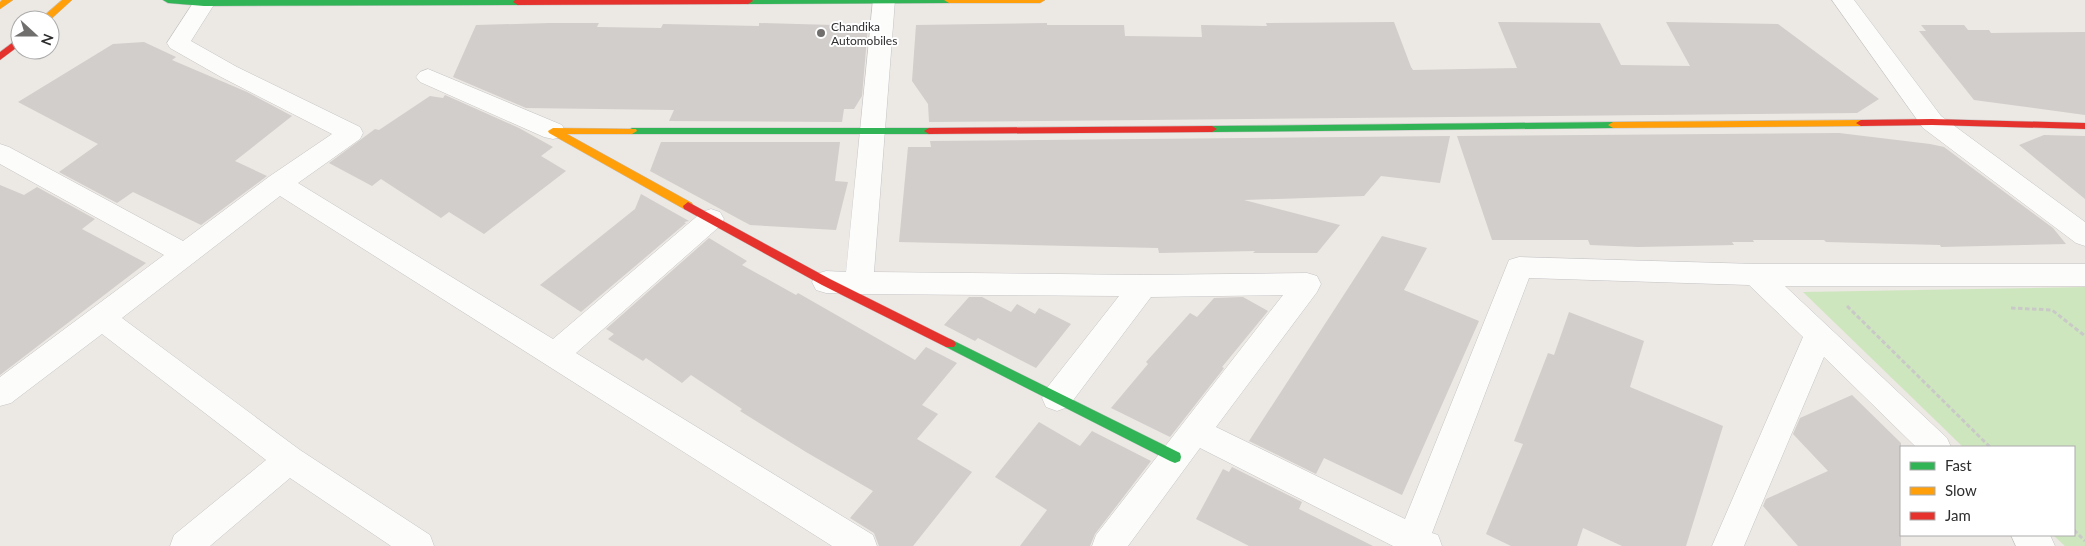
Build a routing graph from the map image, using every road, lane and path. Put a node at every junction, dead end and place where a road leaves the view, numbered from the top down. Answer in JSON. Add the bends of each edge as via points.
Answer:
{"nodes":[{"id":1,"x":8,"y":0,"type":"edge"},
{"id":2,"x":67,"y":0,"type":"edge"},
{"id":3,"x":168,"y":0,"type":"edge"},
{"id":4,"x":1040,"y":0,"type":"edge"},
{"id":5,"x":1843,"y":0,"type":"edge"},
{"id":6,"x":884,"y":1,"type":"edge"},
{"id":7,"x":204,"y":3,"type":"junction"},
{"id":8,"x":0,"y":6,"type":"edge"},
{"id":9,"x":56,"y":10,"type":"edge"},
{"id":10,"x":10,"y":48,"type":"edge"},
{"id":11,"x":0,"y":57,"type":"edge"},
{"id":12,"x":428,"y":77,"type":"dead end"},
{"id":13,"x":1932,"y":122,"type":"junction"},
{"id":14,"x":2085,"y":126,"type":"edge"},
{"id":15,"x":553,"y":131,"type":"junction"},
{"id":16,"x":872,"y":132,"type":"junction"},
{"id":17,"x":0,"y":153,"type":"edge"},
{"id":18,"x":279,"y":183,"type":"junction"},
{"id":19,"x":711,"y":219,"type":"junction"},
{"id":20,"x":2085,"y":236,"type":"edge"},
{"id":21,"x":185,"y":254,"type":"junction"},
{"id":22,"x":2085,"y":274,"type":"edge"},
{"id":23,"x":1756,"y":275,"type":"junction"},
{"id":24,"x":826,"y":282,"type":"junction"},
{"id":25,"x":859,"y":283,"type":"junction"},
{"id":26,"x":1143,"y":286,"type":"junction"},
{"id":27,"x":1853,"y":303,"type":"dead end"},
{"id":28,"x":2002,"y":308,"type":"dead end"},
{"id":29,"x":102,"y":318,"type":"junction"},
{"id":30,"x":1819,"y":334,"type":"junction"},
{"id":31,"x":2085,"y":336,"type":"edge"},
{"id":32,"x":555,"y":355,"type":"junction"},
{"id":33,"x":0,"y":394,"type":"edge"},
{"id":34,"x":1056,"y":398,"type":"junction"},
{"id":35,"x":1195,"y":431,"type":"junction"},
{"id":36,"x":1935,"y":446,"type":"edge"},
{"id":37,"x":1989,"y":446,"type":"edge"},
{"id":38,"x":1175,"y":457,"type":"junction"},
{"id":39,"x":289,"y":460,"type":"junction"},
{"id":40,"x":2075,"y":531,"type":"edge"},
{"id":41,"x":2028,"y":536,"type":"edge"},
{"id":42,"x":2085,"y":541,"type":"edge"},
{"id":43,"x":1733,"y":543,"type":"edge"},
{"id":44,"x":1417,"y":544,"type":"edge"},
{"id":45,"x":186,"y":546,"type":"edge"},
{"id":46,"x":418,"y":546,"type":"edge"},
{"id":47,"x":861,"y":546,"type":"edge"},
{"id":48,"x":1108,"y":546,"type":"edge"},
{"id":49,"x":2039,"y":546,"type":"edge"}],
"edges":[{"from":1,"to":8,"type":"main road"},
{"from":2,"to":9,"type":"main road"},
{"from":3,"to":7,"type":"main road"},
{"from":4,"to":6,"type":"main road"},
{"from":5,"to":13,"type":"street"},
{"from":6,"to":7,"type":"main road"},
{"from":6,"to":16,"type":"street"},
{"from":7,"to":18,"type":"street","via":[[178,43],[351,133]]},
{"from":10,"to":11,"type":"main road"},
{"from":12,"to":15,"type":"street"},
{"from":13,"to":14,"type":"main road"},
{"from":13,"to":16,"type":"main road"},
{"from":13,"to":20,"type":"street"},
{"from":15,"to":16,"type":"main road"},
{"from":15,"to":19,"type":"main road"},
{"from":16,"to":25,"type":"street"},
{"from":17,"to":21,"type":"street"},
{"from":18,"to":21,"type":"street"},
{"from":18,"to":32,"type":"street"},
{"from":19,"to":24,"type":"main road"},
{"from":19,"to":32,"type":"street"},
{"from":21,"to":29,"type":"street"},
{"from":22,"to":23,"type":"street"},
{"from":23,"to":30,"type":"street"},
{"from":23,"to":44,"type":"street","via":[[1519,267]]},
{"from":24,"to":25,"type":"street"},
{"from":24,"to":34,"type":"main road"},
{"from":25,"to":26,"type":"street"},
{"from":26,"to":34,"type":"street"},
{"from":26,"to":35,"type":"street","via":[[1307,284]]},
{"from":27,"to":37,"type":"path","via":[[1843,302]]},
{"from":28,"to":31,"type":"path","via":[[2052,310]]},
{"from":29,"to":33,"type":"street"},
{"from":29,"to":39,"type":"street"},
{"from":30,"to":36,"type":"street"},
{"from":30,"to":43,"type":"street"},
{"from":32,"to":47,"type":"street"},
{"from":34,"to":38,"type":"main road"},
{"from":35,"to":38,"type":"street"},
{"from":35,"to":44,"type":"street"},
{"from":38,"to":48,"type":"street"},
{"from":39,"to":45,"type":"street"},
{"from":39,"to":46,"type":"street"},
{"from":40,"to":42,"type":"path"},
{"from":41,"to":49,"type":"street"}]}
